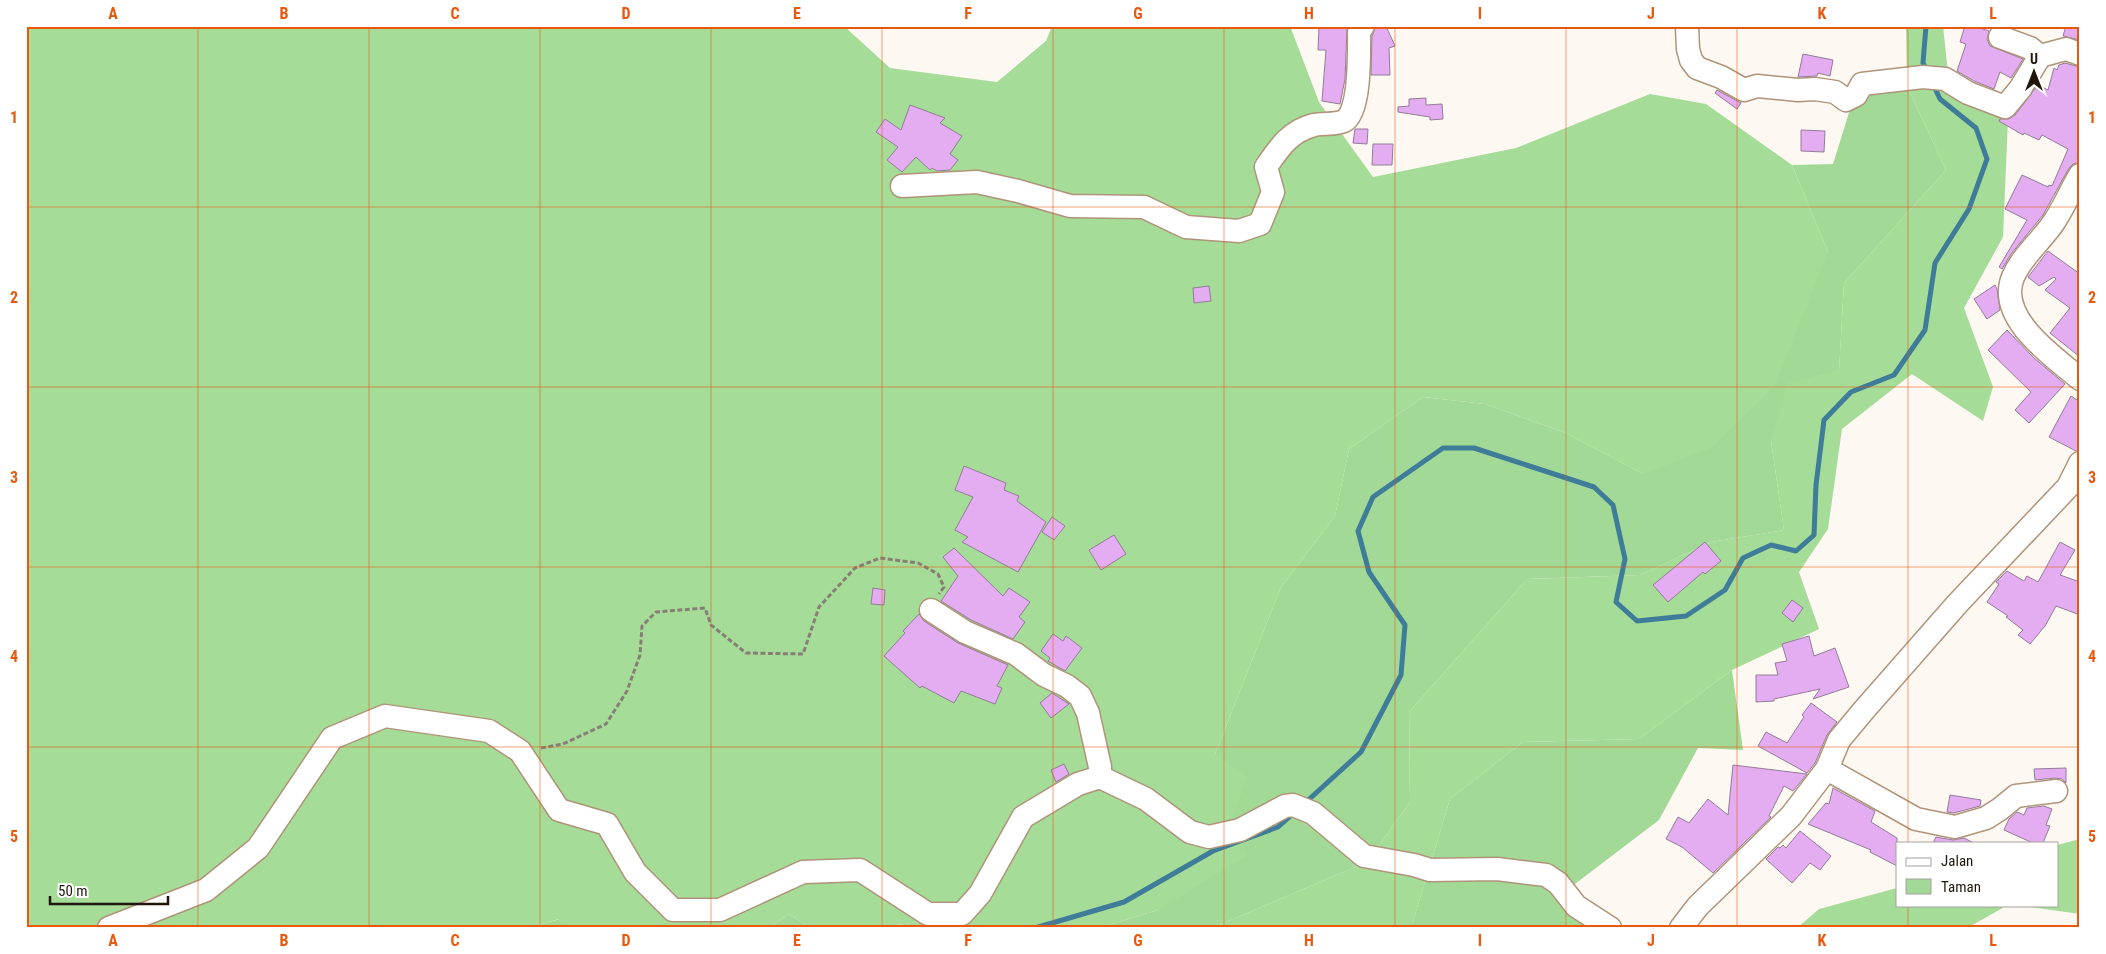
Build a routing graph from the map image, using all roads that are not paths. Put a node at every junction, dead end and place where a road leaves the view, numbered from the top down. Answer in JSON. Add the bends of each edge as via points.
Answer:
{"nodes":[{"id":1,"x":1363,"y":26,"type":"edge"},
{"id":2,"x":1687,"y":26,"type":"edge"},
{"id":3,"x":2000,"y":37,"type":"dead end"},
{"id":4,"x":2080,"y":54,"type":"edge"},
{"id":5,"x":2040,"y":56,"type":"junction"},
{"id":6,"x":2080,"y":175,"type":"edge"},
{"id":7,"x":902,"y":186,"type":"dead end"},
{"id":8,"x":2080,"y":379,"type":"edge"},
{"id":9,"x":2080,"y":463,"type":"edge"},
{"id":10,"x":931,"y":610,"type":"road end"},
{"id":11,"x":1827,"y":769,"type":"junction"},
{"id":12,"x":1100,"y":777,"type":"junction"},
{"id":13,"x":2056,"y":791,"type":"dead end"},
{"id":14,"x":109,"y":928,"type":"edge"},
{"id":15,"x":1610,"y":928,"type":"edge"},
{"id":16,"x":1681,"y":928,"type":"edge"}],
"edges":[{"from":1,"to":7,"type":"street","via":[[1360,32],[1360,80],[1350,115],[1344,121],[1313,125],[1284,140],[1266,167],[1273,192],[1260,224],[1239,231],[1186,227],[1144,207],[1070,206],[978,182]]},
{"from":2,"to":5,"type":"street","via":[[1688,49],[1697,68],[1744,90],[1757,86],[1815,89],[1835,92],[1846,100],[1856,95],[1862,84],[1923,77],[1945,79],[1968,93],[2005,107]]},
{"from":3,"to":5,"type":"street","via":[[2030,48]]},
{"from":4,"to":5,"type":"street","via":[[2066,49]]},
{"from":6,"to":8,"type":"street","via":[[2054,222],[2021,264],[2011,286],[2013,309],[2022,326]]},
{"from":9,"to":11,"type":"street","via":[[2068,487],[1958,603],[1839,740]]},
{"from":10,"to":12,"type":"street","via":[[965,632],[1016,654],[1080,696],[1088,713]]},
{"from":11,"to":13,"type":"street","via":[[1916,819],[1955,827],[1986,818],[2016,796]]},
{"from":11,"to":16,"type":"street","via":[[1791,816],[1698,906]]},
{"from":12,"to":14,"type":"street","via":[[1078,784],[1023,817],[980,894],[962,914],[928,914],[860,870],[803,872],[720,910],[674,910],[635,872],[607,824],[559,810],[520,751],[490,730],[385,716],[332,738],[258,848],[206,890]]},
{"from":12,"to":15,"type":"street","via":[[1146,799],[1190,832],[1209,837],[1240,830],[1285,806],[1303,809],[1364,856],[1430,870],[1497,869],[1546,875],[1558,883],[1576,906]]}]}
